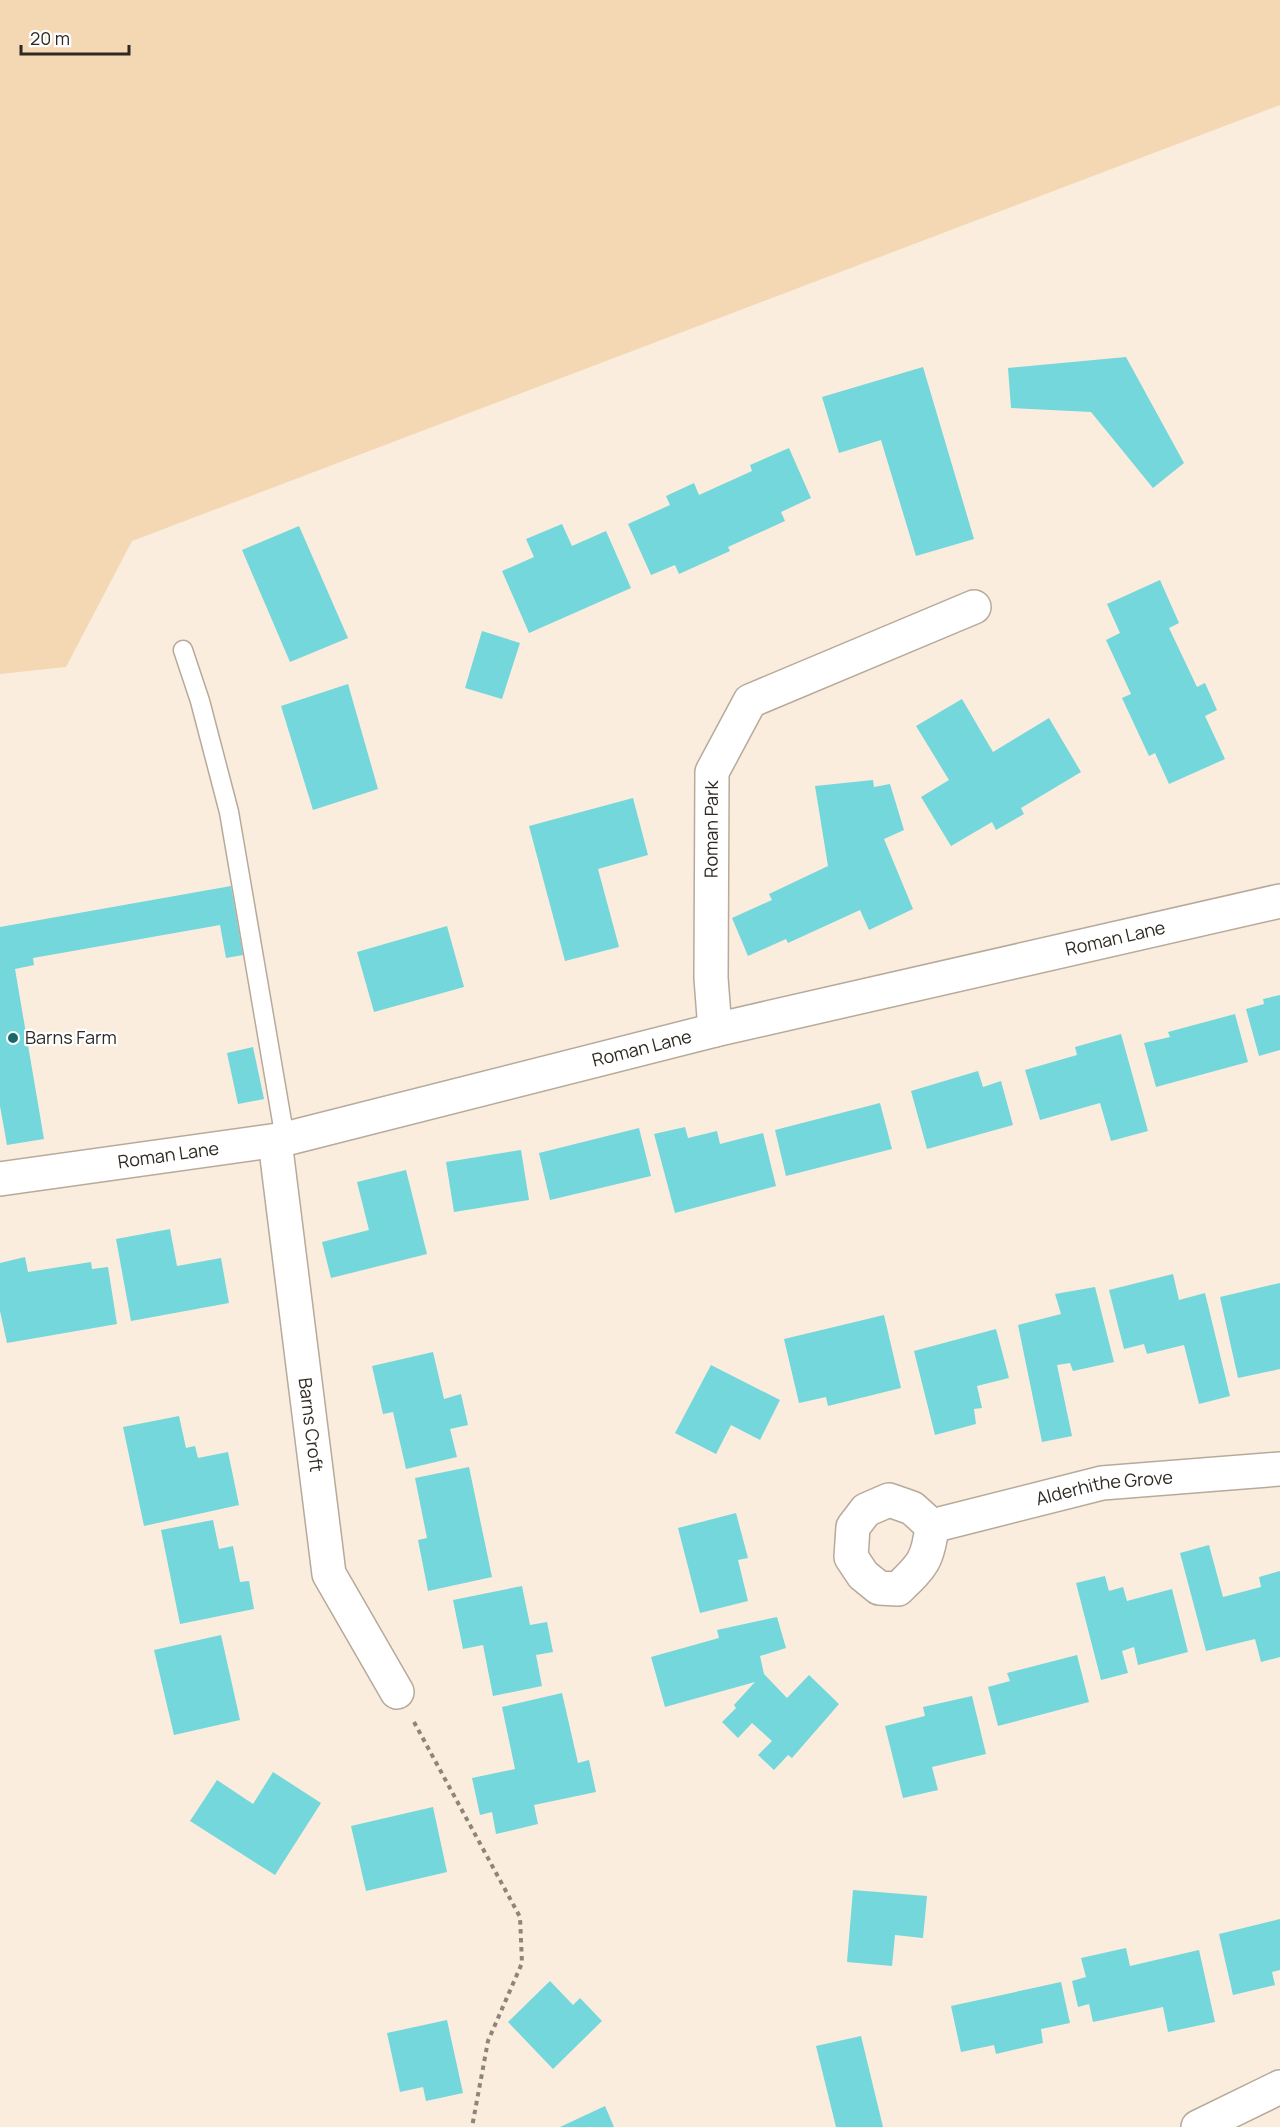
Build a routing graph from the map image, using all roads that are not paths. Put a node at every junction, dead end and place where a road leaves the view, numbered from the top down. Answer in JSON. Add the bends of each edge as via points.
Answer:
{"nodes":[{"id":1,"x":974,"y":607,"type":"dead end"},
{"id":2,"x":183,"y":650,"type":"dead end"},
{"id":3,"x":1280,"y":901,"type":"edge"},
{"id":4,"x":715,"y":1030,"type":"junction"},
{"id":5,"x":280,"y":1140,"type":"junction"},
{"id":6,"x":0,"y":1179,"type":"edge"},
{"id":7,"x":1280,"y":1469,"type":"edge"},
{"id":8,"x":932,"y":1526,"type":"dead end"},
{"id":9,"x":397,"y":1692,"type":"road end"},
{"id":10,"x":1280,"y":2087,"type":"edge"},
{"id":11,"x":1198,"y":2127,"type":"edge"}],
"edges":[{"from":1,"to":4,"type":"street","name":"Roman Park","via":[[750,701],[712,772],[711,978]]},
{"from":2,"to":5,"type":"lane","via":[[229,812]]},
{"from":3,"to":4,"type":"street","name":"Roman Lane"},
{"from":4,"to":5,"type":"street","name":"Roman Lane"},
{"from":5,"to":6,"type":"street","name":"Roman Lane"},
{"from":5,"to":9,"type":"street","name":"Barns Croft","via":[[329,1574]]},
{"from":7,"to":8,"type":"street","name":"Alderhithe Grove","via":[[1102,1483]]},
{"from":10,"to":11,"type":"street"}]}
